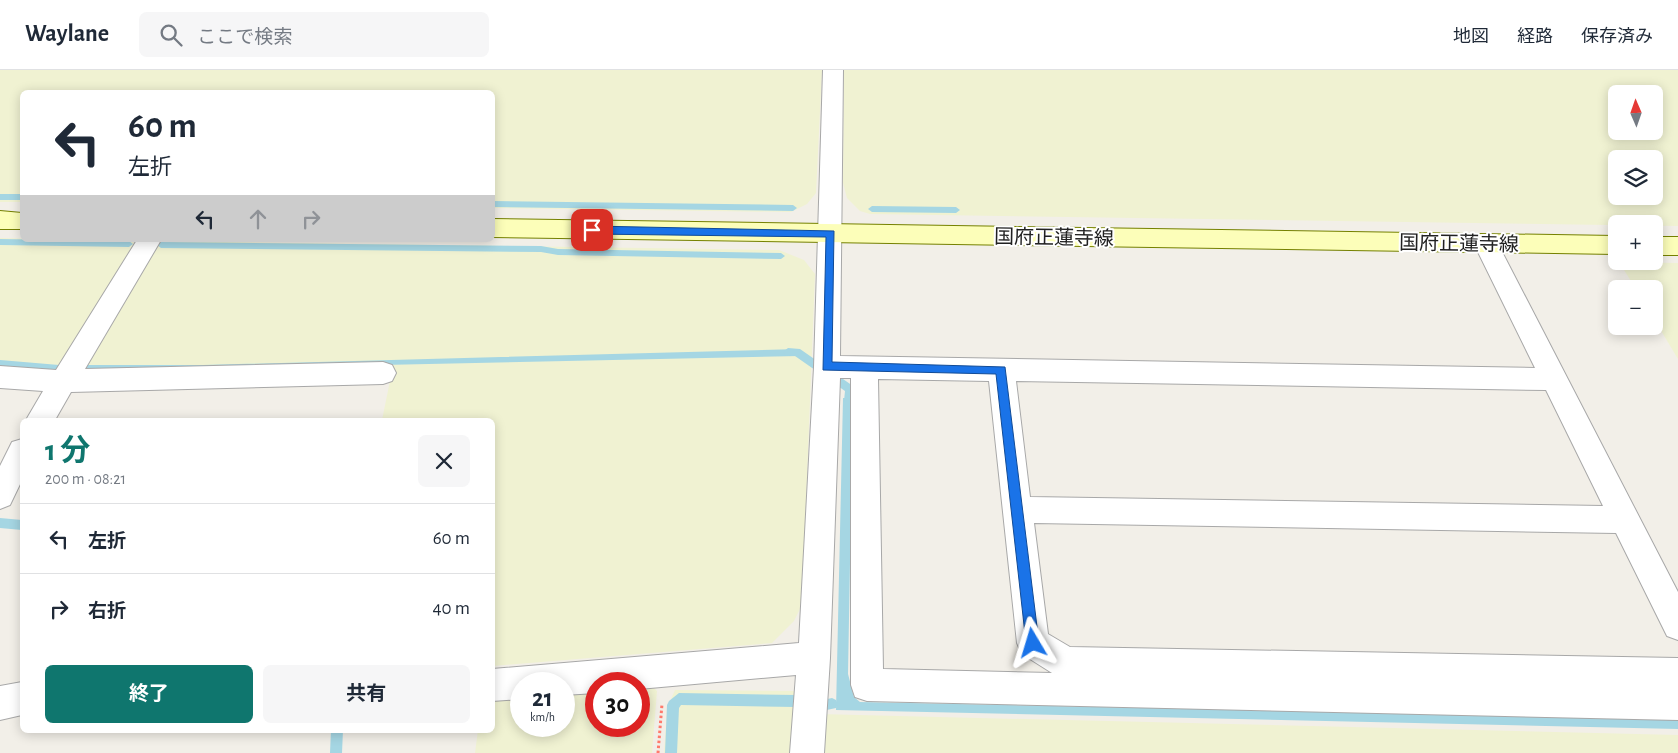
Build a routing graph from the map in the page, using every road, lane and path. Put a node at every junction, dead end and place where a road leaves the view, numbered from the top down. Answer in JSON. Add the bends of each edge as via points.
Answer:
{"nodes":[{"id":1,"x":833,"y":70,"type":"edge"},
{"id":2,"x":0,"y":220,"type":"edge"},
{"id":3,"x":20,"y":220,"type":"edge"},
{"id":4,"x":495,"y":228,"type":"edge"},
{"id":5,"x":831,"y":234,"type":"junction"},
{"id":6,"x":148,"y":242,"type":"edge"},
{"id":7,"x":1486,"y":244,"type":"junction"},
{"id":8,"x":1608,"y":245,"type":"edge"},
{"id":9,"x":1663,"y":246,"type":"edge"},
{"id":10,"x":1678,"y":246,"type":"edge"},
{"id":11,"x":827,"y":367,"type":"junction"},
{"id":12,"x":864,"y":368,"type":"junction"},
{"id":13,"x":1001,"y":370,"type":"junction"},
{"id":14,"x":383,"y":373,"type":"dead end"},
{"id":15,"x":0,"y":377,"type":"edge"},
{"id":16,"x":1554,"y":379,"type":"junction"},
{"id":17,"x":62,"y":381,"type":"junction"},
{"id":18,"x":41,"y":418,"type":"edge"},
{"id":19,"x":20,"y":455,"type":"edge"},
{"id":20,"x":0,"y":496,"type":"edge"},
{"id":21,"x":1017,"y":510,"type":"junction"},
{"id":22,"x":1625,"y":520,"type":"junction"},
{"id":23,"x":1678,"y":626,"type":"edge"},
{"id":24,"x":814,"y":658,"type":"junction"},
{"id":25,"x":664,"y":671,"type":"junction"},
{"id":26,"x":1678,"y":674,"type":"edge"},
{"id":27,"x":495,"y":684,"type":"edge"},
{"id":28,"x":20,"y":700,"type":"edge"},
{"id":29,"x":0,"y":703,"type":"edge"},
{"id":30,"x":1678,"y":703,"type":"edge"},
{"id":31,"x":658,"y":753,"type":"edge"},
{"id":32,"x":807,"y":753,"type":"edge"}],
"edges":[{"from":1,"to":5,"type":"street"},
{"from":2,"to":3,"type":"main road"},
{"from":4,"to":5,"type":"main road","name":"国府正蓮寺線"},
{"from":5,"to":7,"type":"main road","name":"国府正蓮寺線"},
{"from":5,"to":11,"type":"street"},
{"from":6,"to":17,"type":"street"},
{"from":7,"to":8,"type":"main road","name":"国府正蓮寺線"},
{"from":7,"to":16,"type":"street"},
{"from":9,"to":10,"type":"main road"},
{"from":11,"to":12,"type":"street"},
{"from":11,"to":24,"type":"street"},
{"from":12,"to":13,"type":"street"},
{"from":12,"to":30,"type":"street","via":[[868,685]]},
{"from":13,"to":16,"type":"street"},
{"from":13,"to":21,"type":"street"},
{"from":14,"to":17,"type":"street"},
{"from":15,"to":17,"type":"street"},
{"from":16,"to":22,"type":"street"},
{"from":17,"to":18,"type":"street"},
{"from":19,"to":20,"type":"street"},
{"from":21,"to":22,"type":"street"},
{"from":21,"to":26,"type":"street","via":[[1033,643],[1066,663]]},
{"from":22,"to":23,"type":"street"},
{"from":24,"to":25,"type":"street"},
{"from":24,"to":32,"type":"street"},
{"from":25,"to":27,"type":"street"},
{"from":25,"to":31,"type":"path"},
{"from":28,"to":29,"type":"street"}]}
